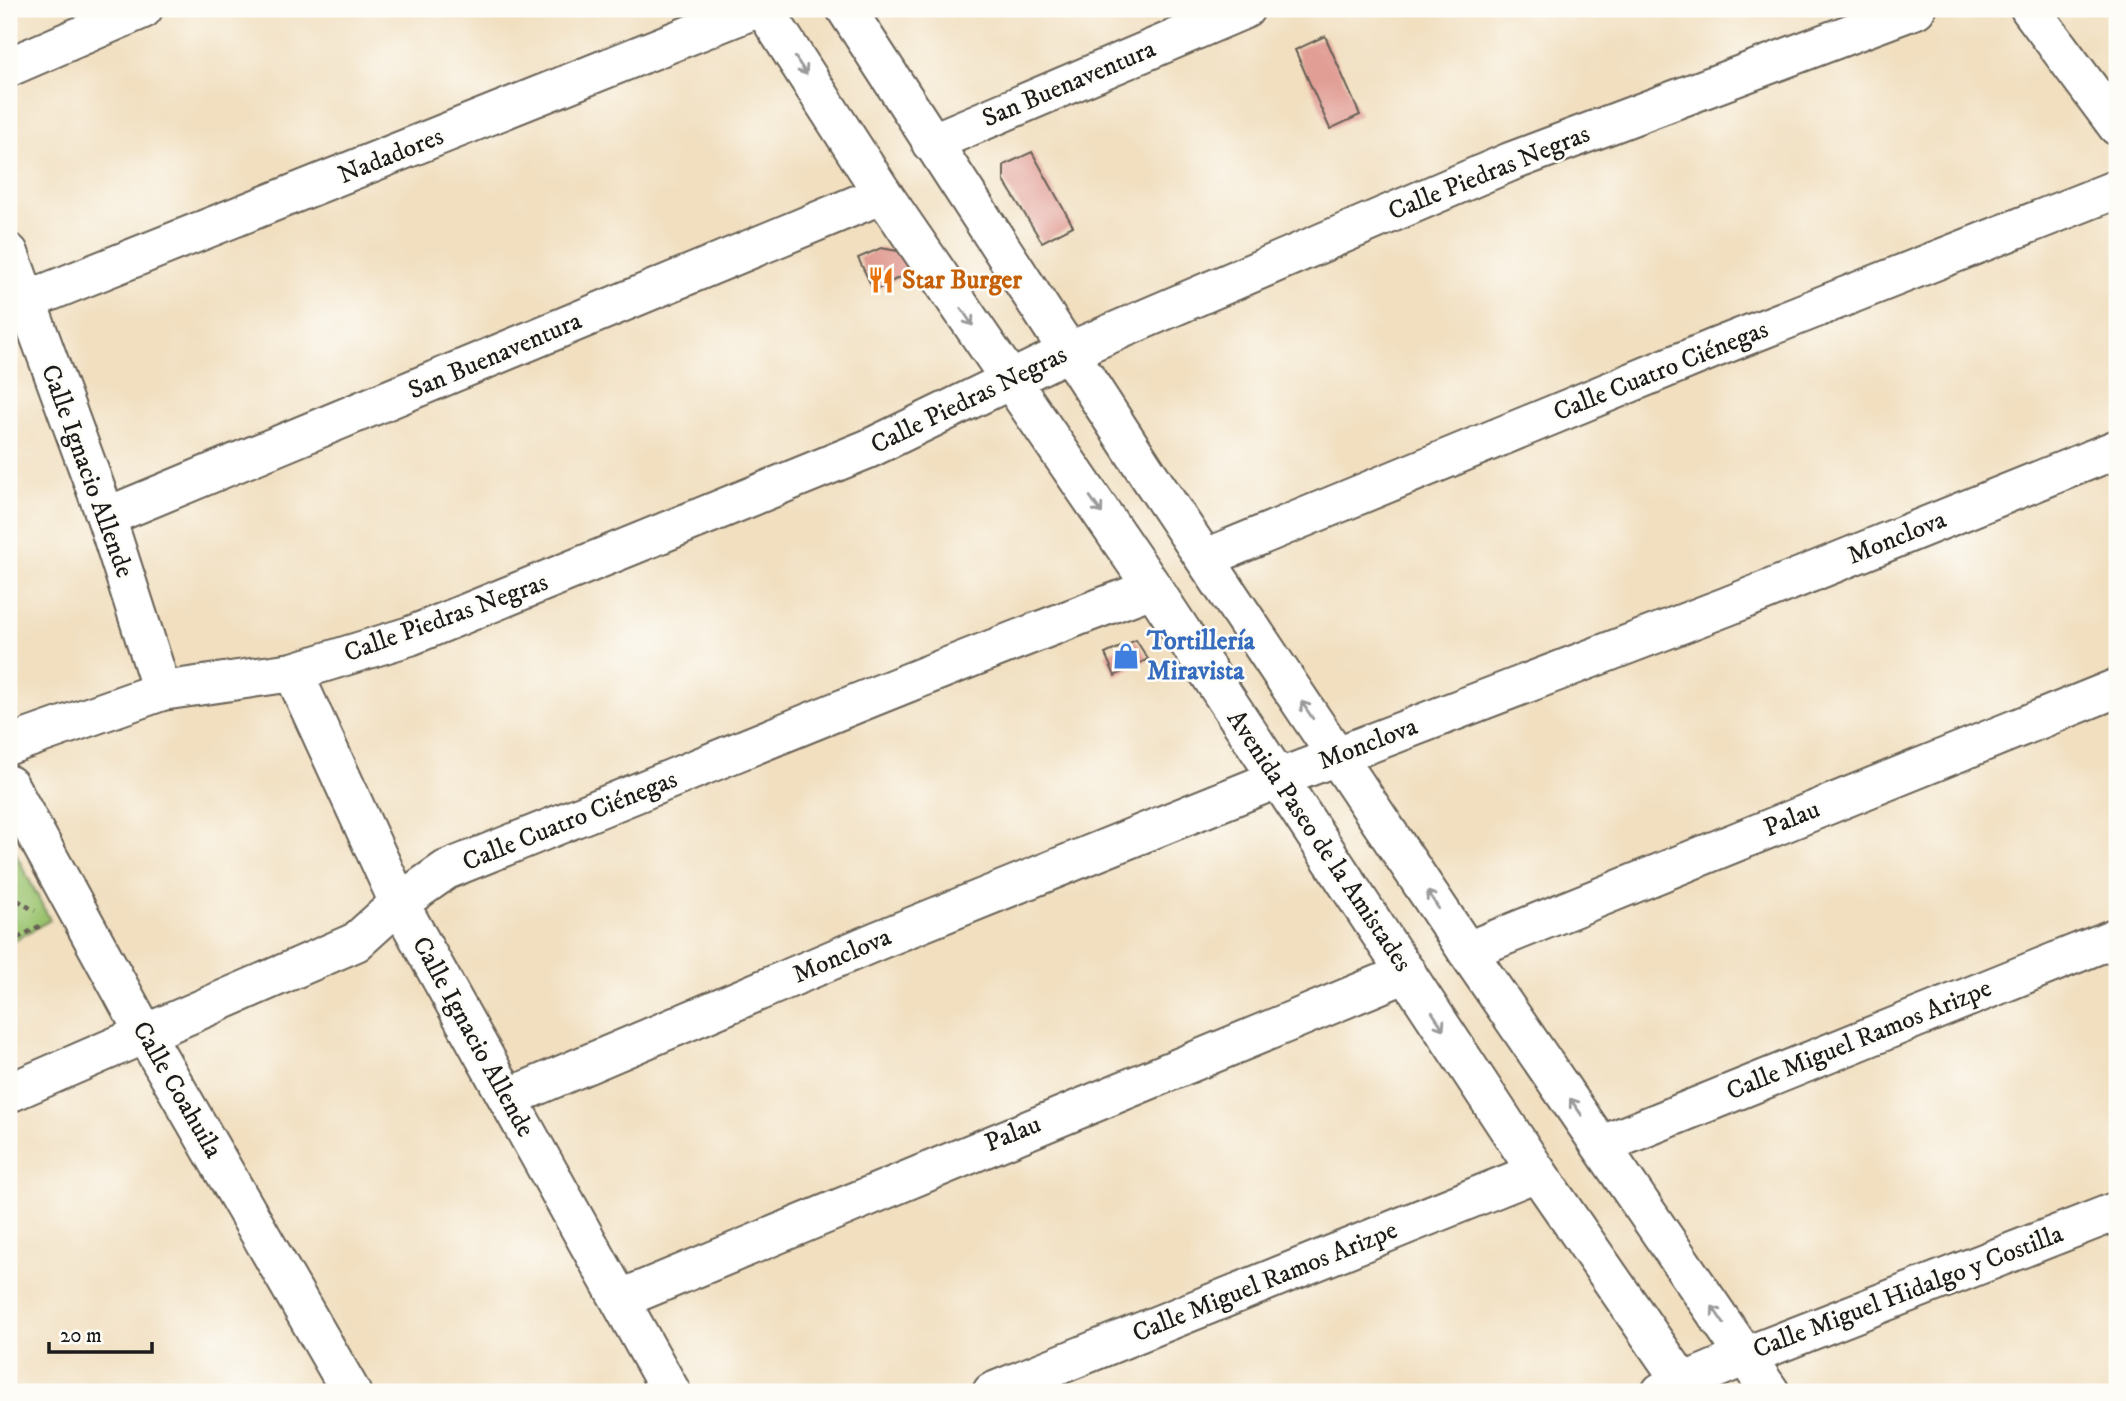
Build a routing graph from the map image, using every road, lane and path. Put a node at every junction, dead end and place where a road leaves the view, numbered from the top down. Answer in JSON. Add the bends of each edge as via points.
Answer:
{"nodes":[{"id":1,"x":142,"y":9,"type":"edge"},
{"id":2,"x":755,"y":9,"type":"edge"},
{"id":3,"x":764,"y":9,"type":"edge"},
{"id":4,"x":846,"y":9,"type":"edge"},
{"id":5,"x":1245,"y":9,"type":"edge"},
{"id":6,"x":1916,"y":9,"type":"edge"},
{"id":7,"x":2030,"y":9,"type":"edge"},
{"id":8,"x":9,"y":67,"type":"edge"},
{"id":9,"x":2117,"y":127,"type":"edge"},
{"id":10,"x":931,"y":143,"type":"junction"},
{"id":11,"x":2117,"y":188,"type":"edge"},
{"id":12,"x":883,"y":194,"type":"junction"},
{"id":13,"x":9,"y":253,"type":"edge"},
{"id":14,"x":26,"y":301,"type":"junction"},
{"id":15,"x":1070,"y":351,"type":"junction"},
{"id":16,"x":1009,"y":380,"type":"junction"},
{"id":17,"x":2117,"y":449,"type":"edge"},
{"id":18,"x":106,"y":517,"type":"junction"},
{"id":19,"x":1206,"y":558,"type":"junction"},
{"id":20,"x":1153,"y":588,"type":"junction"},
{"id":21,"x":293,"y":672,"type":"junction"},
{"id":22,"x":2117,"y":688,"type":"edge"},
{"id":23,"x":162,"y":691,"type":"junction"},
{"id":24,"x":9,"y":745,"type":"edge"},
{"id":25,"x":1338,"y":755,"type":"junction"},
{"id":26,"x":1277,"y":779,"type":"junction"},
{"id":27,"x":9,"y":785,"type":"edge"},
{"id":28,"x":9,"y":895,"type":"edge"},
{"id":29,"x":399,"y":904,"type":"junction"},
{"id":30,"x":50,"y":920,"type":"dead end"},
{"id":31,"x":2117,"y":937,"type":"edge"},
{"id":32,"x":1466,"y":951,"type":"junction"},
{"id":33,"x":1406,"y":973,"type":"junction"},
{"id":34,"x":145,"y":1034,"type":"junction"},
{"id":35,"x":9,"y":1093,"type":"edge"},
{"id":36,"x":508,"y":1098,"type":"junction"},
{"id":37,"x":1602,"y":1145,"type":"junction"},
{"id":38,"x":1537,"y":1172,"type":"junction"},
{"id":39,"x":2117,"y":1211,"type":"edge"},
{"id":40,"x":621,"y":1299,"type":"junction"},
{"id":41,"x":1746,"y":1356,"type":"junction"},
{"id":42,"x":1678,"y":1389,"type":"edge"},
{"id":43,"x":351,"y":1392,"type":"edge"},
{"id":44,"x":671,"y":1392,"type":"edge"},
{"id":45,"x":992,"y":1392,"type":"edge"},
{"id":46,"x":1770,"y":1392,"type":"edge"}],
"edges":[{"from":1,"to":8,"type":"street"},
{"from":2,"to":14,"type":"street","name":"Nadadores"},
{"from":3,"to":12,"type":"street","name":"Avenida Paseo de la Amistades","one_way":true},
{"from":4,"to":10,"type":"street"},
{"from":5,"to":10,"type":"street","name":"San Buenaventura"},
{"from":6,"to":15,"type":"street","name":"Calle Piedras Negras","via":[[1510,162]]},
{"from":7,"to":9,"type":"street"},
{"from":10,"to":15,"type":"street"},
{"from":11,"to":19,"type":"street","name":"Calle Cuatro Ciénegas"},
{"from":12,"to":16,"type":"street","name":"Avenida Paseo de la Amistades","one_way":true},
{"from":12,"to":18,"type":"street","name":"San Buenaventura"},
{"from":13,"to":14,"type":"street","name":"Calle Ignacio Allende"},
{"from":14,"to":18,"type":"street","name":"Calle Ignacio Allende"},
{"from":15,"to":16,"type":"street","name":"Calle Piedras Negras"},
{"from":15,"to":19,"type":"street"},
{"from":16,"to":20,"type":"street","name":"Avenida Paseo de la Amistades","one_way":true},
{"from":16,"to":21,"type":"street","name":"Calle Piedras Negras","via":[[869,449],[648,541],[410,636]]},
{"from":17,"to":25,"type":"street","name":"Monclova","via":[[1728,606]]},
{"from":18,"to":23,"type":"street","name":"Calle Ignacio Allende"},
{"from":25,"to":19,"type":"street","one_way":true},
{"from":20,"to":26,"type":"street","name":"Avenida Paseo de la Amistades"},
{"from":20,"to":29,"type":"street","name":"Calle Cuatro Ciénegas","via":[[991,648],[446,870]]},
{"from":21,"to":23,"type":"street","name":"Calle Piedras Negras"},
{"from":21,"to":29,"type":"street","name":"Calle Ignacio Allende"},
{"from":22,"to":32,"type":"street","name":"Palau"},
{"from":23,"to":24,"type":"street","name":"Calle Piedras Negras"},
{"from":25,"to":26,"type":"street","name":"Monclova"},
{"from":32,"to":25,"type":"street","one_way":true},
{"from":26,"to":33,"type":"street","name":"Avenida Paseo de la Amistades"},
{"from":26,"to":36,"type":"street","name":"Monclova","via":[[879,940]]},
{"from":27,"to":34,"type":"street","name":"Calle Coahuila"},
{"from":28,"to":30,"type":"path"},
{"from":29,"to":34,"type":"street","name":"Calle Cuatro Ciénegas","via":[[356,942]]},
{"from":29,"to":36,"type":"street","name":"Calle Ignacio Allende"},
{"from":31,"to":37,"type":"street","name":"Calle Miguel Ramos Arizpe"},
{"from":37,"to":32,"type":"street","one_way":true},
{"from":33,"to":38,"type":"street","name":"Avenida Paseo de la Amistades","one_way":true},
{"from":33,"to":40,"type":"street","name":"Palau"},
{"from":34,"to":35,"type":"street","name":"Calle Cuatro Ciénegas"},
{"from":34,"to":43,"type":"street","name":"Calle Coahuila"},
{"from":36,"to":40,"type":"street","name":"Calle Ignacio Allende"},
{"from":41,"to":37,"type":"street","one_way":true},
{"from":38,"to":42,"type":"street","name":"Avenida Paseo de la Amistades"},
{"from":38,"to":45,"type":"street","name":"Calle Miguel Ramos Arizpe"},
{"from":39,"to":41,"type":"street","name":"Calle Miguel Hidalgo y Costilla"},
{"from":40,"to":44,"type":"street","name":"Calle Ignacio Allende"},
{"from":41,"to":42,"type":"street","name":"Calle Miguel Hidalgo y Costilla"},
{"from":41,"to":46,"type":"street"}]}
